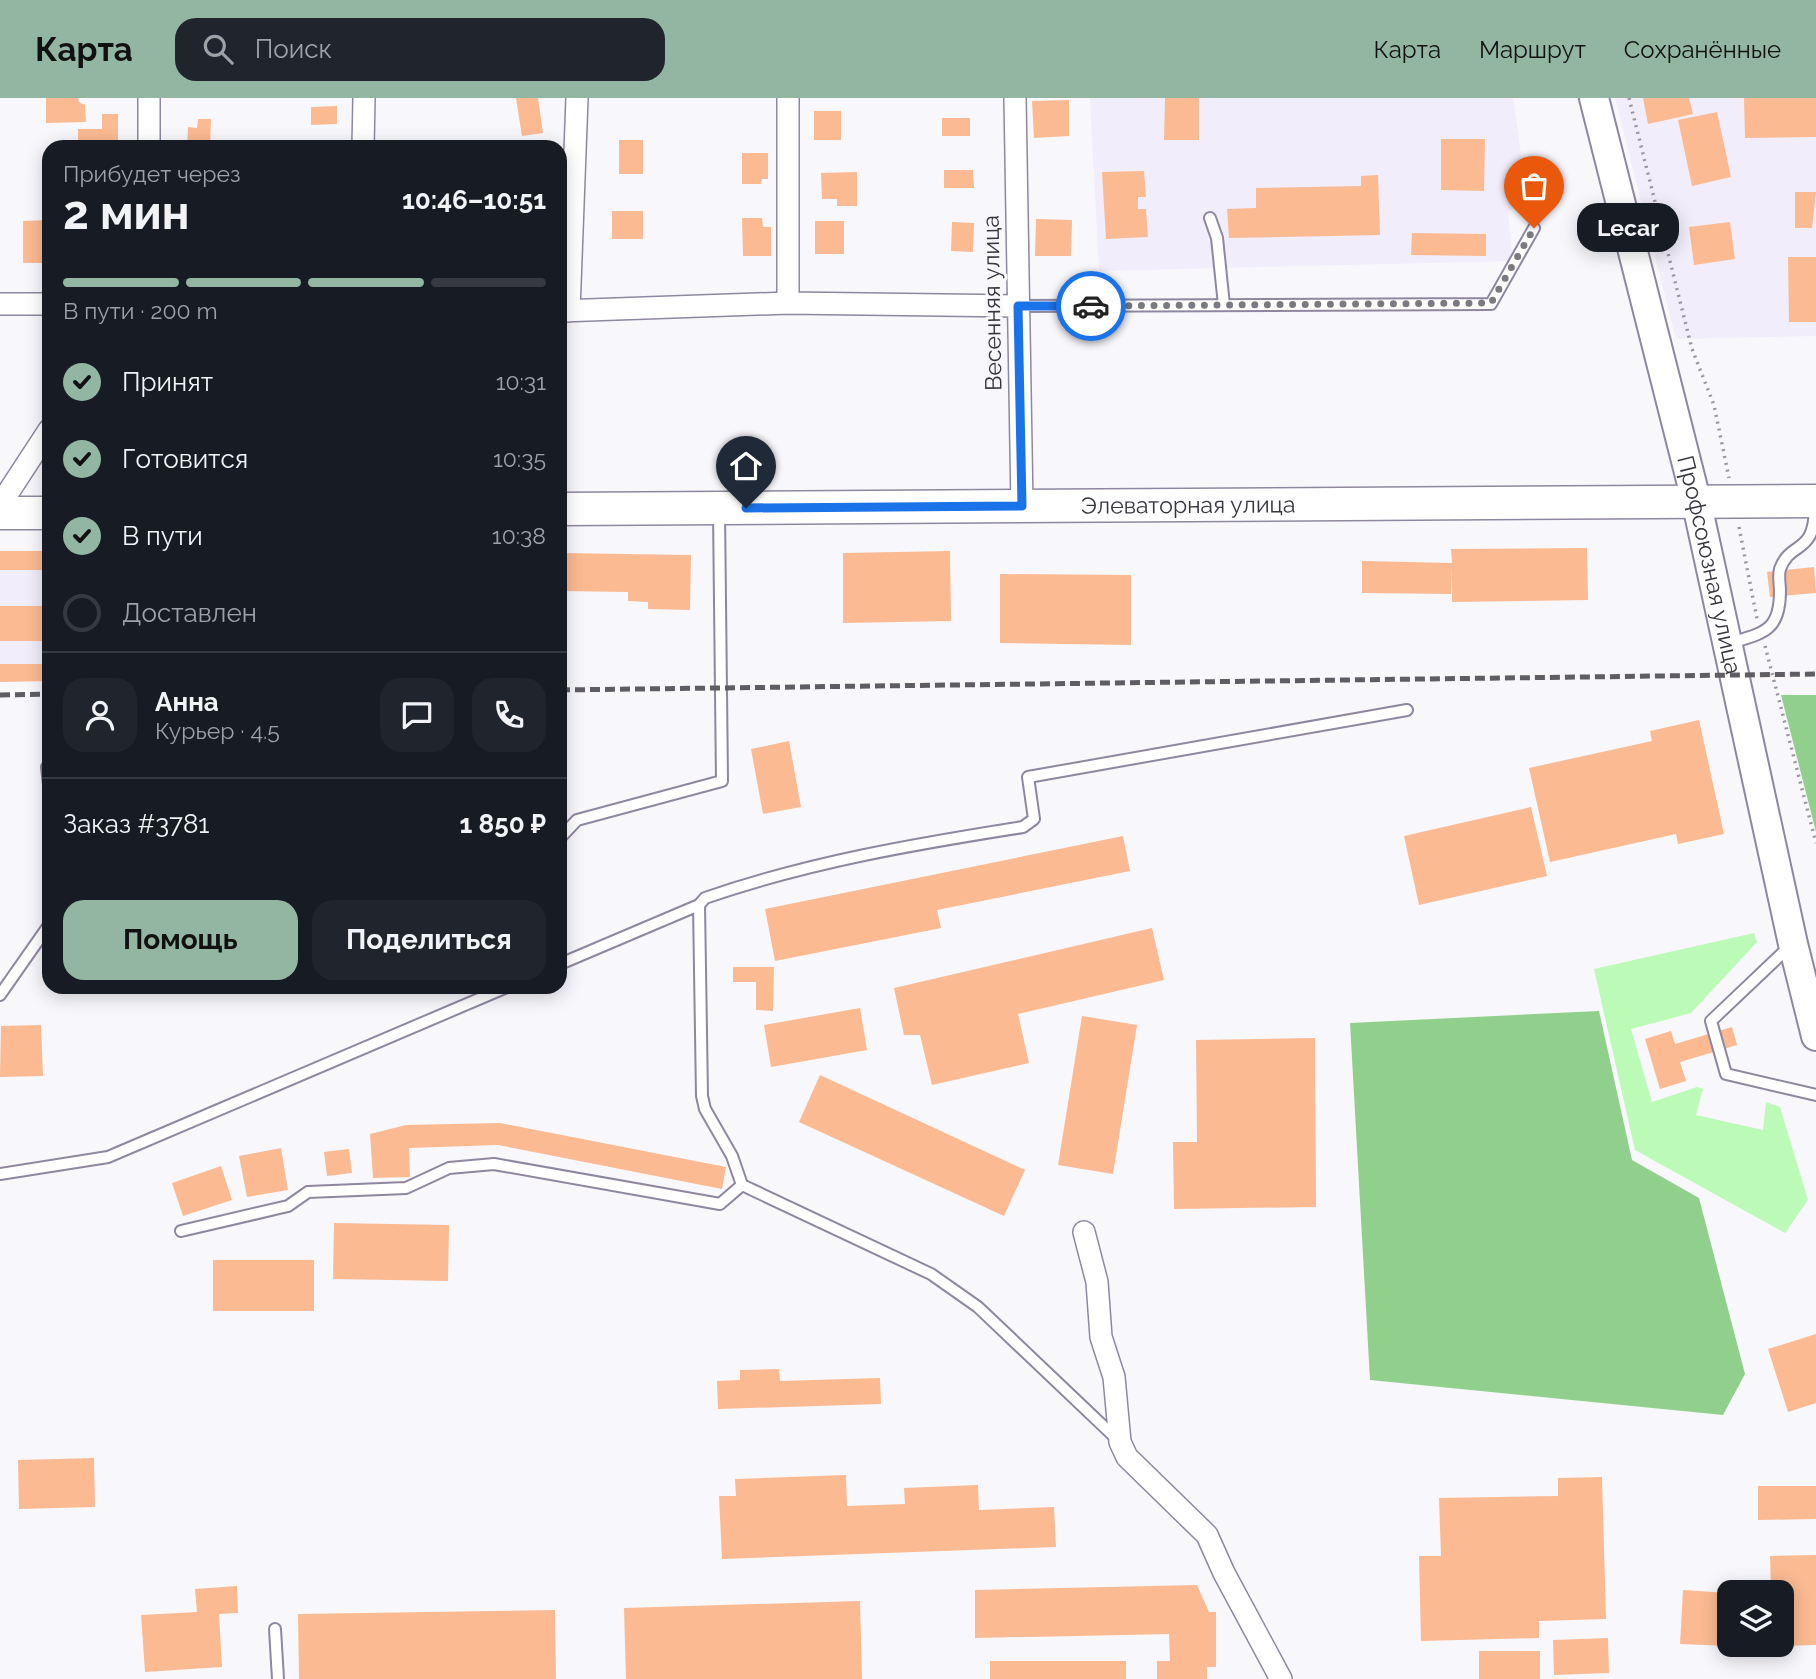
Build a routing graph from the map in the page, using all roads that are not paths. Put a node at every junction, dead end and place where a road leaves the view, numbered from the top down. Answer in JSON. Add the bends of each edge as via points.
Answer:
{"nodes":[{"id":1,"x":149,"y":98,"type":"edge"},
{"id":2,"x":364,"y":98,"type":"edge"},
{"id":3,"x":577,"y":98,"type":"edge"},
{"id":4,"x":788,"y":98,"type":"edge"},
{"id":5,"x":1015,"y":98,"type":"edge"},
{"id":6,"x":1594,"y":98,"type":"edge"},
{"id":7,"x":149,"y":140,"type":"edge"},
{"id":8,"x":363,"y":140,"type":"edge"},
{"id":9,"x":1210,"y":218,"type":"dead end"},
{"id":10,"x":1534,"y":228,"type":"dead end"},
{"id":11,"x":567,"y":276,"type":"edge"},
{"id":12,"x":0,"y":303,"type":"edge"},
{"id":13,"x":788,"y":303,"type":"junction"},
{"id":14,"x":42,"y":304,"type":"edge"},
{"id":15,"x":1224,"y":305,"type":"junction"},
{"id":16,"x":1018,"y":306,"type":"junction"},
{"id":17,"x":567,"y":311,"type":"edge"},
{"id":18,"x":42,"y":441,"type":"edge"},
{"id":19,"x":1696,"y":500,"type":"junction"},
{"id":20,"x":1816,"y":501,"type":"edge"},
{"id":21,"x":0,"y":505,"type":"edge"},
{"id":22,"x":1022,"y":506,"type":"junction"},
{"id":23,"x":719,"y":508,"type":"junction"},
{"id":24,"x":567,"y":509,"type":"edge"},
{"id":25,"x":0,"y":513,"type":"edge"},
{"id":26,"x":42,"y":513,"type":"edge"},
{"id":27,"x":1727,"y":644,"type":"junction"},
{"id":28,"x":1407,"y":710,"type":"dead end"},
{"id":29,"x":567,"y":831,"type":"edge"},
{"id":30,"x":699,"y":905,"type":"junction"},
{"id":31,"x":42,"y":935,"type":"edge"},
{"id":32,"x":1793,"y":944,"type":"junction"},
{"id":33,"x":567,"y":961,"type":"edge"},
{"id":34,"x":491,"y":994,"type":"edge"},
{"id":35,"x":0,"y":995,"type":"edge"},
{"id":36,"x":1816,"y":1036,"type":"edge"},
{"id":37,"x":1816,"y":1095,"type":"edge"},
{"id":38,"x":0,"y":1174,"type":"edge"},
{"id":39,"x":742,"y":1185,"type":"junction"},
{"id":40,"x":181,"y":1231,"type":"dead end"},
{"id":41,"x":1084,"y":1232,"type":"dead end"},
{"id":42,"x":1120,"y":1442,"type":"junction"},
{"id":43,"x":275,"y":1629,"type":"dead end"},
{"id":44,"x":278,"y":1679,"type":"edge"},
{"id":45,"x":1281,"y":1679,"type":"edge"}],
"edges":[{"from":1,"to":7,"type":"street"},
{"from":2,"to":8,"type":"street"},
{"from":3,"to":11,"type":"street"},
{"from":4,"to":13,"type":"street"},
{"from":5,"to":16,"type":"street","name":"Весенняя улица"},
{"from":6,"to":19,"type":"main road","name":"Профсоюзная улица"},
{"from":9,"to":15,"type":"lane","via":[[1217,238]]},
{"from":10,"to":15,"type":"lane","via":[[1491,303]]},
{"from":12,"to":14,"type":"street"},
{"from":13,"to":16,"type":"street"},
{"from":13,"to":17,"type":"street"},
{"from":15,"to":16,"type":"lane"},
{"from":16,"to":22,"type":"street","name":"Весенняя улица"},
{"from":18,"to":21,"type":"street"},
{"from":19,"to":20,"type":"main road","name":"Элеваторная улица"},
{"from":19,"to":22,"type":"main road","name":"Элеваторная улица"},
{"from":19,"to":27,"type":"main road","name":"Профсоюзная улица"},
{"from":20,"to":27,"type":"lane","via":[[1815,527],[1808,542],[1780,569],[1780,610],[1771,627]]},
{"from":22,"to":23,"type":"main road","name":"Элеваторная улица"},
{"from":23,"to":24,"type":"main road","name":"Элеваторная улица"},
{"from":23,"to":29,"type":"lane","via":[[722,781],[577,820]]},
{"from":25,"to":26,"type":"main road"},
{"from":27,"to":32,"type":"main road","name":"Профсоюзная улица"},
{"from":28,"to":30,"type":"lane","via":[[1028,776],[1034,819],[1023,827],[898,847],[768,876],[705,898]]},
{"from":30,"to":33,"type":"lane"},
{"from":30,"to":39,"type":"lane","via":[[702,1096]]},
{"from":31,"to":35,"type":"lane"},
{"from":32,"to":36,"type":"main road","name":"Профсоюзная улица"},
{"from":32,"to":37,"type":"lane","via":[[1711,1021],[1726,1074]]},
{"from":34,"to":38,"type":"lane","via":[[108,1157]]},
{"from":39,"to":40,"type":"lane","via":[[720,1204],[483,1165],[449,1168],[406,1188],[308,1192],[288,1206]]},
{"from":39,"to":42,"type":"lane","via":[[931,1274],[978,1307]]},
{"from":41,"to":42,"type":"street","via":[[1097,1282],[1101,1337],[1114,1377]]},
{"from":42,"to":45,"type":"street","via":[[1127,1457],[1207,1535]]},
{"from":43,"to":44,"type":"lane"}]}
